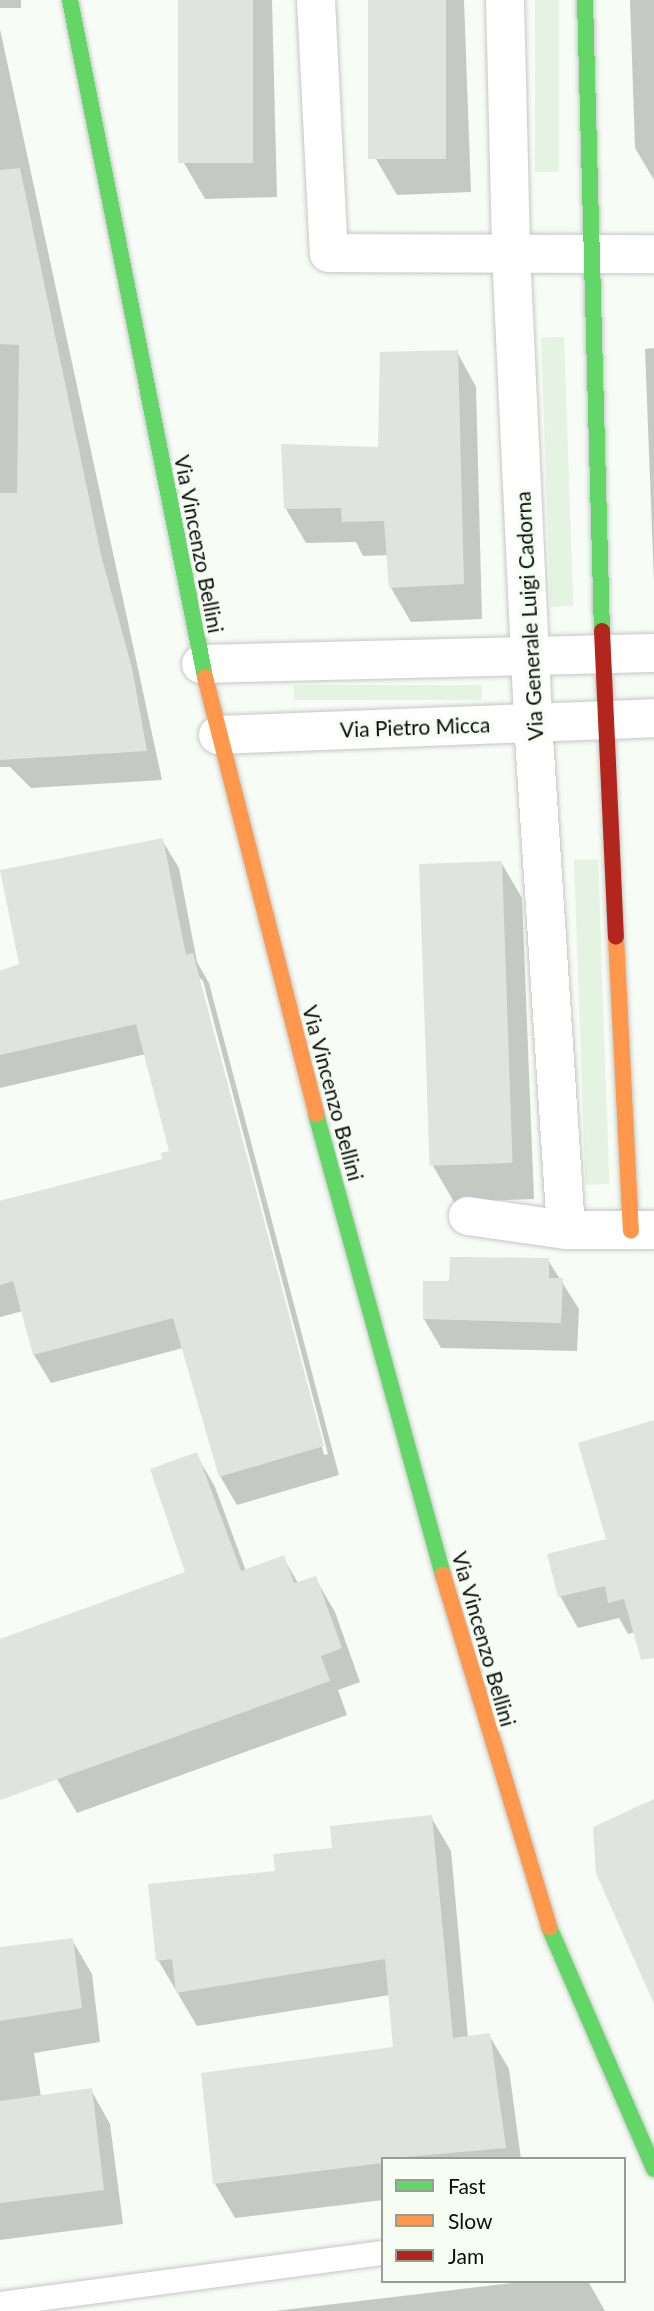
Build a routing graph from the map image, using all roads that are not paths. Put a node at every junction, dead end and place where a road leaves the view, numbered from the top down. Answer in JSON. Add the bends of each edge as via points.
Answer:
{"nodes":[{"id":1,"x":69,"y":0,"type":"edge"},
{"id":2,"x":316,"y":0,"type":"edge"},
{"id":3,"x":505,"y":0,"type":"edge"},
{"id":4,"x":585,"y":0,"type":"edge"},
{"id":5,"x":511,"y":253,"type":"junction"},
{"id":6,"x":593,"y":253,"type":"junction"},
{"id":7,"x":654,"y":254,"type":"edge"},
{"id":8,"x":654,"y":653,"type":"edge"},
{"id":9,"x":605,"y":654,"type":"junction"},
{"id":10,"x":533,"y":656,"type":"junction"},
{"id":11,"x":201,"y":664,"type":"junction"},
{"id":12,"x":654,"y":718,"type":"edge"},
{"id":13,"x":604,"y":719,"type":"junction"},
{"id":14,"x":533,"y":722,"type":"junction"},
{"id":15,"x":218,"y":735,"type":"junction"},
{"id":16,"x":468,"y":1216,"type":"dead end"},
{"id":17,"x":566,"y":1230,"type":"junction"},
{"id":18,"x":643,"y":1230,"type":"edge"},
{"id":19,"x":654,"y":2169,"type":"edge"},
{"id":20,"x":381,"y":2253,"type":"edge"},
{"id":21,"x":0,"y":2304,"type":"edge"}],
"edges":[{"from":1,"to":11,"type":"main road","name":"Via Vincenzo Bellini"},
{"from":2,"to":5,"type":"street","via":[[329,253]]},
{"from":3,"to":5,"type":"street","name":"Via Generale Luigi Cadorna"},
{"from":4,"to":6,"type":"main road"},
{"from":5,"to":6,"type":"street"},
{"from":5,"to":10,"type":"street","name":"Via Generale Luigi Cadorna"},
{"from":6,"to":7,"type":"street"},
{"from":6,"to":9,"type":"main road"},
{"from":8,"to":9,"type":"street"},
{"from":9,"to":10,"type":"street"},
{"from":9,"to":13,"type":"main road"},
{"from":10,"to":11,"type":"street"},
{"from":10,"to":14,"type":"street","name":"Via Generale Luigi Cadorna"},
{"from":11,"to":15,"type":"main road","name":"Via Vincenzo Bellini"},
{"from":12,"to":13,"type":"street","name":"Via Pietro Micca"},
{"from":13,"to":14,"type":"street","name":"Via Pietro Micca"},
{"from":13,"to":18,"type":"main road"},
{"from":14,"to":15,"type":"street","name":"Via Pietro Micca"},
{"from":14,"to":17,"type":"street","name":"Via Generale Luigi Cadorna"},
{"from":15,"to":19,"type":"main road","name":"Via Vincenzo Bellini","via":[[378,1350],[538,1901]]},
{"from":16,"to":17,"type":"street"},
{"from":17,"to":18,"type":"street"},
{"from":20,"to":21,"type":"lane"}]}
